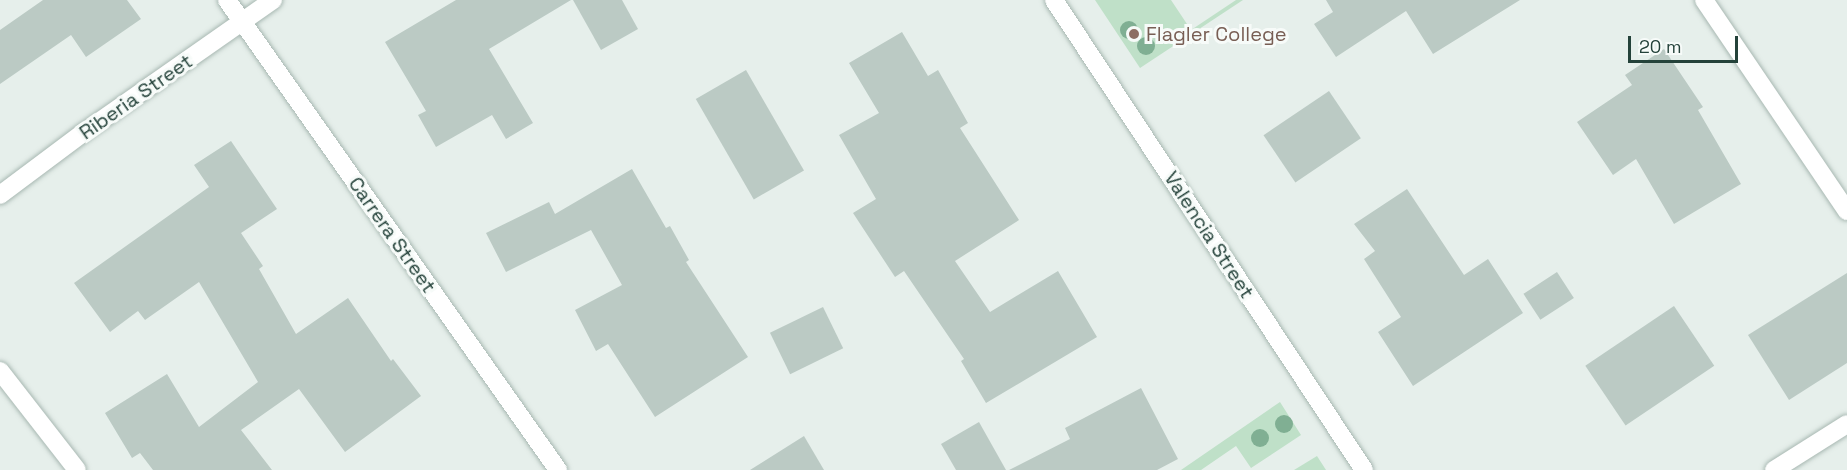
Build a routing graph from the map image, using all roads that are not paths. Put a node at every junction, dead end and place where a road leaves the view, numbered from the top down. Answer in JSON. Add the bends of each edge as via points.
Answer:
{"nodes":[{"id":1,"x":227,"y":0,"type":"edge"},
{"id":2,"x":273,"y":0,"type":"edge"},
{"id":3,"x":1054,"y":0,"type":"edge"},
{"id":4,"x":1704,"y":0,"type":"edge"},
{"id":5,"x":242,"y":22,"type":"junction"},
{"id":6,"x":0,"y":195,"type":"edge"},
{"id":7,"x":1847,"y":211,"type":"edge"},
{"id":8,"x":0,"y":371,"type":"edge"},
{"id":9,"x":1847,"y":423,"type":"edge"},
{"id":10,"x":76,"y":470,"type":"edge"},
{"id":11,"x":558,"y":470,"type":"edge"},
{"id":12,"x":1364,"y":470,"type":"edge"},
{"id":13,"x":1774,"y":470,"type":"edge"}],
"edges":[{"from":1,"to":5,"type":"street","name":"Carrera Street"},
{"from":2,"to":5,"type":"street","name":"Riberia Street"},
{"from":3,"to":12,"type":"street","name":"Valencia Street"},
{"from":4,"to":7,"type":"street"},
{"from":5,"to":6,"type":"street","name":"Riberia Street"},
{"from":5,"to":11,"type":"street","name":"Carrera Street"},
{"from":8,"to":10,"type":"street"},
{"from":9,"to":13,"type":"street"}]}
